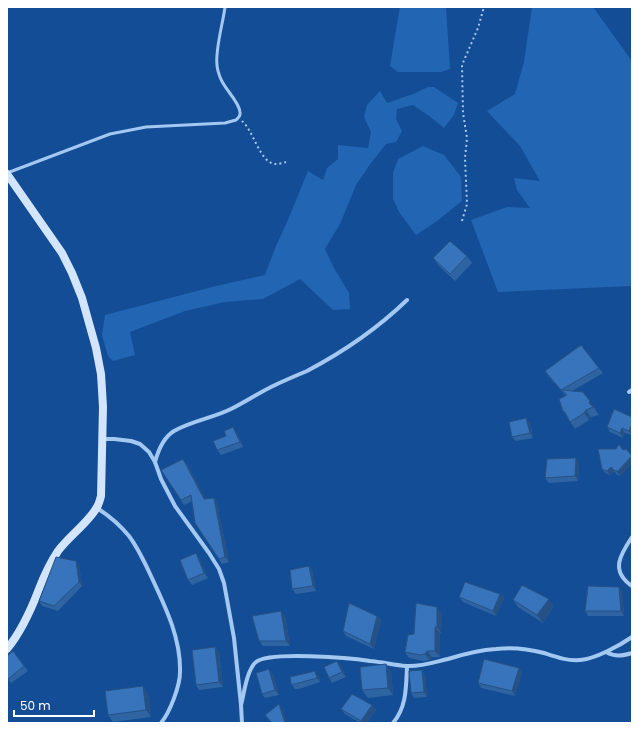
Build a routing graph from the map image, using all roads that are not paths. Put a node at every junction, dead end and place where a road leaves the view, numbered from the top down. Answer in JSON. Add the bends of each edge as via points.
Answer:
{"nodes":[{"id":1,"x":225,"y":7,"type":"edge"},
{"id":2,"x":7,"y":173,"type":"edge"},
{"id":3,"x":407,"y":300,"type":"dead end"},
{"id":4,"x":103,"y":439,"type":"junction"},
{"id":5,"x":155,"y":462,"type":"junction"},
{"id":6,"x":97,"y":508,"type":"junction"},
{"id":7,"x":632,"y":537,"type":"edge"},
{"id":8,"x":632,"y":586,"type":"edge"},
{"id":9,"x":632,"y":637,"type":"edge"},
{"id":10,"x":7,"y":649,"type":"edge"},
{"id":11,"x":606,"y":652,"type":"junction"},
{"id":12,"x":632,"y":653,"type":"edge"},
{"id":13,"x":407,"y":666,"type":"junction"},
{"id":14,"x":241,"y":705,"type":"junction"},
{"id":15,"x":161,"y":723,"type":"edge"},
{"id":16,"x":242,"y":723,"type":"edge"},
{"id":17,"x":393,"y":723,"type":"edge"}],
"edges":[{"from":1,"to":2,"type":"lane","via":[[217,65],[220,79],[240,112],[236,120],[225,123],[146,127],[110,134]]},
{"from":2,"to":4,"type":"street","via":[[62,253],[82,298],[101,374]]},
{"from":3,"to":5,"type":"street","via":[[373,329],[320,364],[270,387],[230,410],[173,432],[158,451]]},
{"from":4,"to":5,"type":"street","via":[[140,444]]},
{"from":4,"to":6,"type":"street","via":[[101,496]]},
{"from":5,"to":14,"type":"street","via":[[168,494],[209,552],[224,583],[234,638]]},
{"from":6,"to":10,"type":"street","via":[[64,544],[48,567],[23,625]]},
{"from":6,"to":15,"type":"street","via":[[106,513],[129,537],[142,558],[171,620],[180,656],[180,673],[175,696]]},
{"from":7,"to":8,"type":"street","via":[[618,564],[622,578]]},
{"from":9,"to":11,"type":"street"},
{"from":11,"to":12,"type":"street","via":[[613,655]]},
{"from":11,"to":13,"type":"street","via":[[587,659],[565,660],[532,651],[496,649],[430,664]]},
{"from":13,"to":14,"type":"street","via":[[315,656],[262,659],[252,666]]},
{"from":13,"to":17,"type":"street","via":[[404,704]]},
{"from":14,"to":16,"type":"street"}]}
